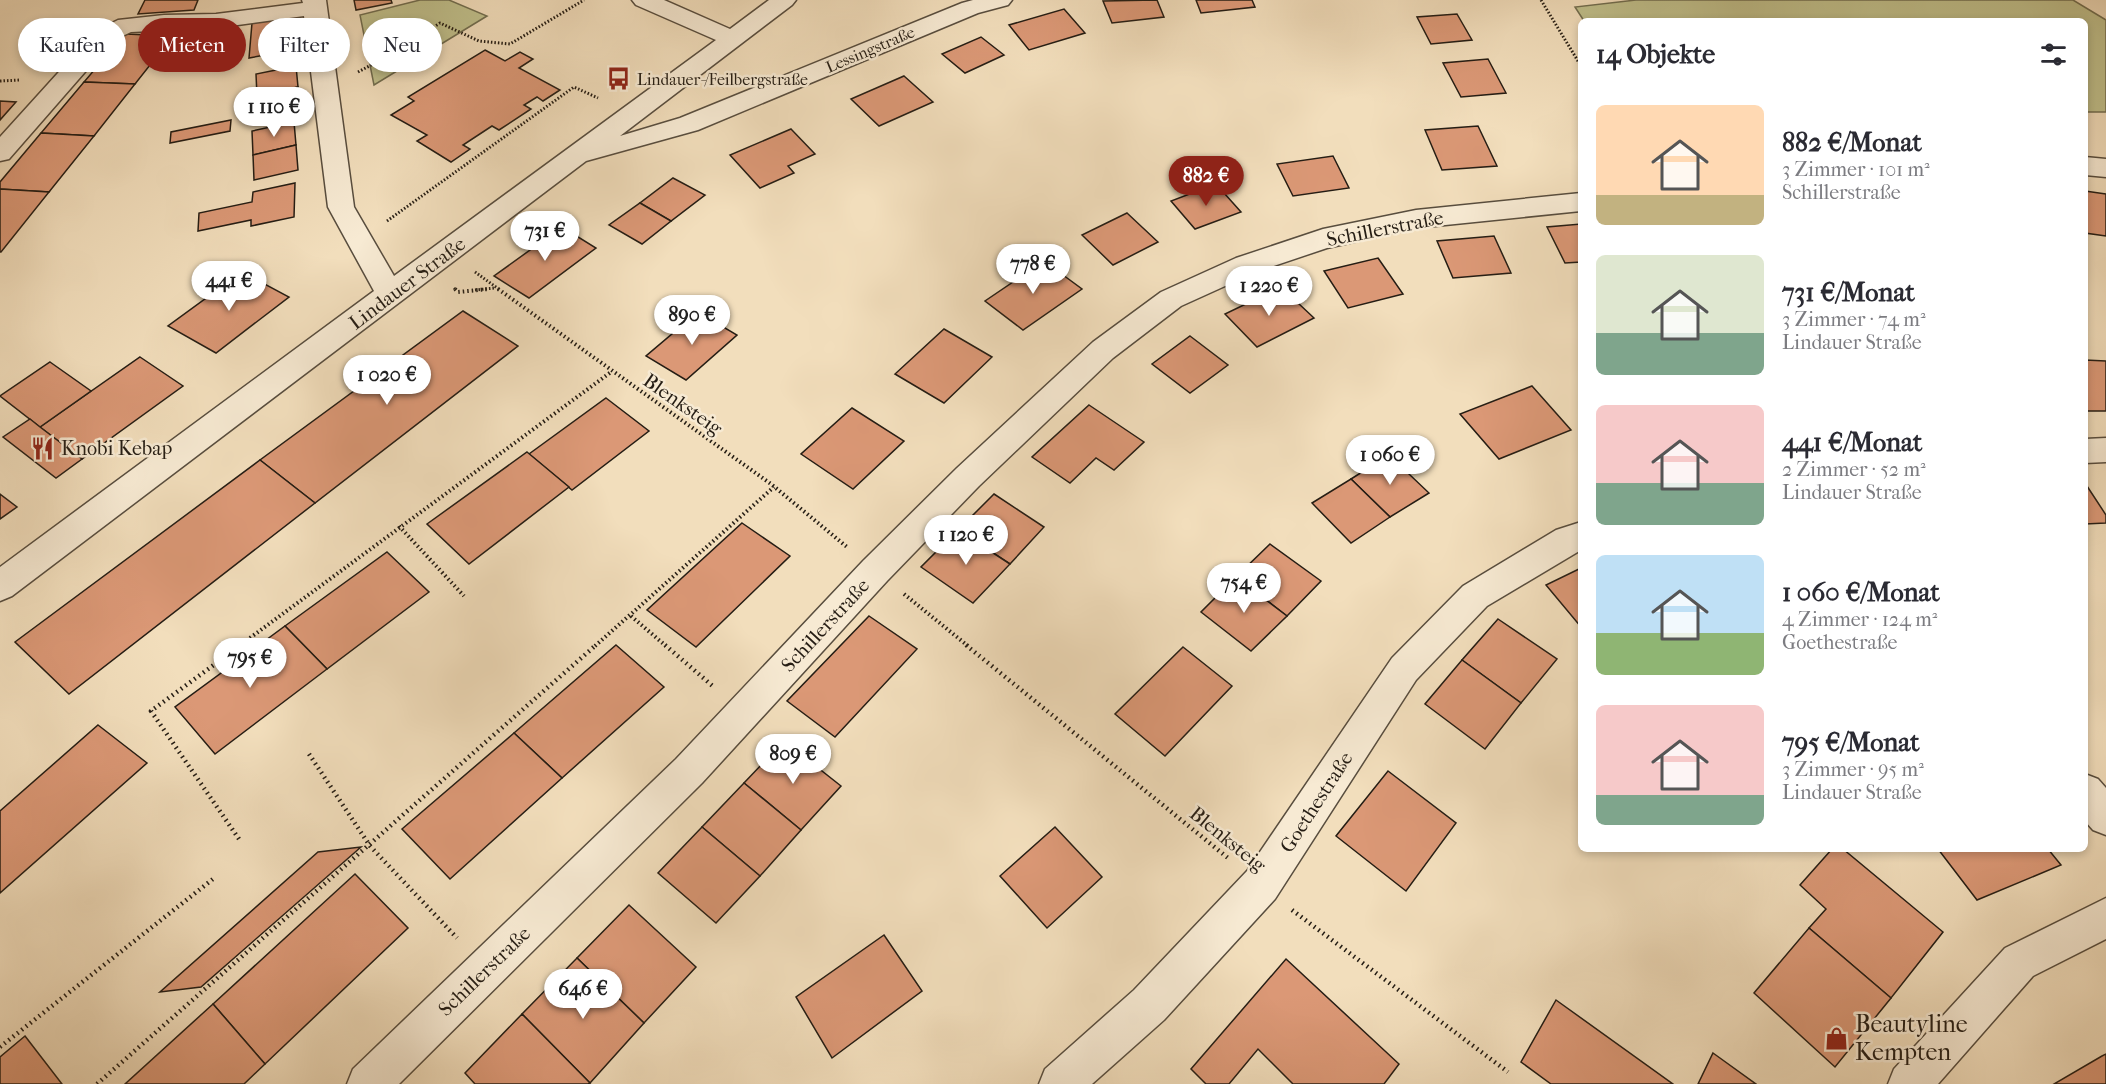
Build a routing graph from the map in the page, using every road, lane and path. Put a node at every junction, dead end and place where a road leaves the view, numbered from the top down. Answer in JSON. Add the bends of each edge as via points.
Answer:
{"nodes":[{"id":1,"x":584,"y":0,"type":"edge"},
{"id":2,"x":784,"y":0,"type":"edge"},
{"id":3,"x":1000,"y":0,"type":"edge"},
{"id":4,"x":1541,"y":0,"type":"edge"},
{"id":5,"x":660,"y":3,"type":"edge"},
{"id":6,"x":314,"y":4,"type":"edge"},
{"id":7,"x":732,"y":38,"type":"junction"},
{"id":8,"x":1578,"y":61,"type":"edge"},
{"id":9,"x":325,"y":89,"type":"junction"},
{"id":10,"x":631,"y":112,"type":"junction"},
{"id":11,"x":0,"y":153,"type":"edge"},
{"id":12,"x":570,"y":158,"type":"junction"},
{"id":13,"x":2088,"y":166,"type":"edge"},
{"id":14,"x":2106,"y":168,"type":"edge"},
{"id":15,"x":1578,"y":202,"type":"edge"},
{"id":16,"x":360,"y":241,"type":"junction"},
{"id":17,"x":490,"y":284,"type":"dead end"},
{"id":18,"x":391,"y":296,"type":"junction"},
{"id":19,"x":611,"y":372,"type":"junction"},
{"id":20,"x":2106,"y":450,"type":"edge"},
{"id":21,"x":2088,"y":451,"type":"edge"},
{"id":22,"x":399,"y":526,"type":"junction"},
{"id":23,"x":1578,"y":537,"type":"edge"},
{"id":24,"x":0,"y":586,"type":"edge"},
{"id":25,"x":464,"y":596,"type":"dead end"},
{"id":26,"x":631,"y":616,"type":"junction"},
{"id":27,"x":936,"y":621,"type":"dead end"},
{"id":28,"x":744,"y":712,"type":"junction"},
{"id":29,"x":309,"y":754,"type":"dead end"},
{"id":30,"x":2088,"y":796,"type":"edge"},
{"id":31,"x":2106,"y":817,"type":"edge"},
{"id":32,"x":239,"y":839,"type":"dead end"},
{"id":33,"x":370,"y":846,"type":"junction"},
{"id":34,"x":213,"y":879,"type":"dead end"},
{"id":35,"x":1261,"y":885,"type":"junction"},
{"id":36,"x":2106,"y":918,"type":"edge"},
{"id":37,"x":486,"y":969,"type":"junction"},
{"id":38,"x":0,"y":1047,"type":"edge"},
{"id":39,"x":1508,"y":1071,"type":"dead end"},
{"id":40,"x":1918,"y":1080,"type":"edge"},
{"id":41,"x":97,"y":1084,"type":"edge"},
{"id":42,"x":368,"y":1084,"type":"edge"},
{"id":43,"x":1060,"y":1084,"type":"edge"}],
"edges":[{"from":1,"to":9,"type":"path","via":[[510,44],[478,42],[440,23]]},
{"from":2,"to":7,"type":"street","name":"Lindauer Straße"},
{"from":3,"to":12,"type":"street","name":"Lessingstraße","via":[[970,8],[689,124]]},
{"from":4,"to":8,"type":"path"},
{"from":5,"to":7,"type":"street"},
{"from":6,"to":9,"type":"street"},
{"from":6,"to":11,"type":"street","via":[[216,21],[126,25],[104,36]]},
{"from":7,"to":10,"type":"street","name":"Lindauer Straße"},
{"from":9,"to":16,"type":"street","via":[[341,207]]},
{"from":10,"to":12,"type":"street","name":"Lindauer Straße"},
{"from":10,"to":16,"type":"path","via":[[574,87]]},
{"from":12,"to":18,"type":"street","name":"Lindauer Straße"},
{"from":13,"to":14,"type":"street"},
{"from":15,"to":28,"type":"street","name":"Schillerstraße","via":[[1416,219],[1323,239],[1246,264],[1171,299],[1103,350],[968,477]]},
{"from":16,"to":18,"type":"street"},
{"from":17,"to":19,"type":"path","name":"Blenksteig"},
{"from":18,"to":24,"type":"street","name":"Lindauer Straße"},
{"from":19,"to":22,"type":"path"},
{"from":19,"to":26,"type":"path","name":"Blenksteig","via":[[773,486]]},
{"from":20,"to":21,"type":"street"},
{"from":22,"to":25,"type":"path"},
{"from":22,"to":32,"type":"path","via":[[152,711]]},
{"from":23,"to":35,"type":"street","name":"Goethestraße","via":[[1475,596],[1404,669]]},
{"from":26,"to":28,"type":"path"},
{"from":26,"to":33,"type":"path"},
{"from":27,"to":35,"type":"path","name":"Blenksteig"},
{"from":28,"to":37,"type":"street","name":"Schillerstraße"},
{"from":29,"to":33,"type":"path"},
{"from":30,"to":31,"type":"street"},
{"from":33,"to":37,"type":"path"},
{"from":33,"to":41,"type":"path"},
{"from":34,"to":38,"type":"path"},
{"from":35,"to":39,"type":"path","name":"Blenksteig"},
{"from":35,"to":43,"type":"street","name":"Goethestraße","via":[[1149,1005]]},
{"from":36,"to":40,"type":"street","via":[[2019,962]]},
{"from":37,"to":42,"type":"street","name":"Schillerstraße"}]}
